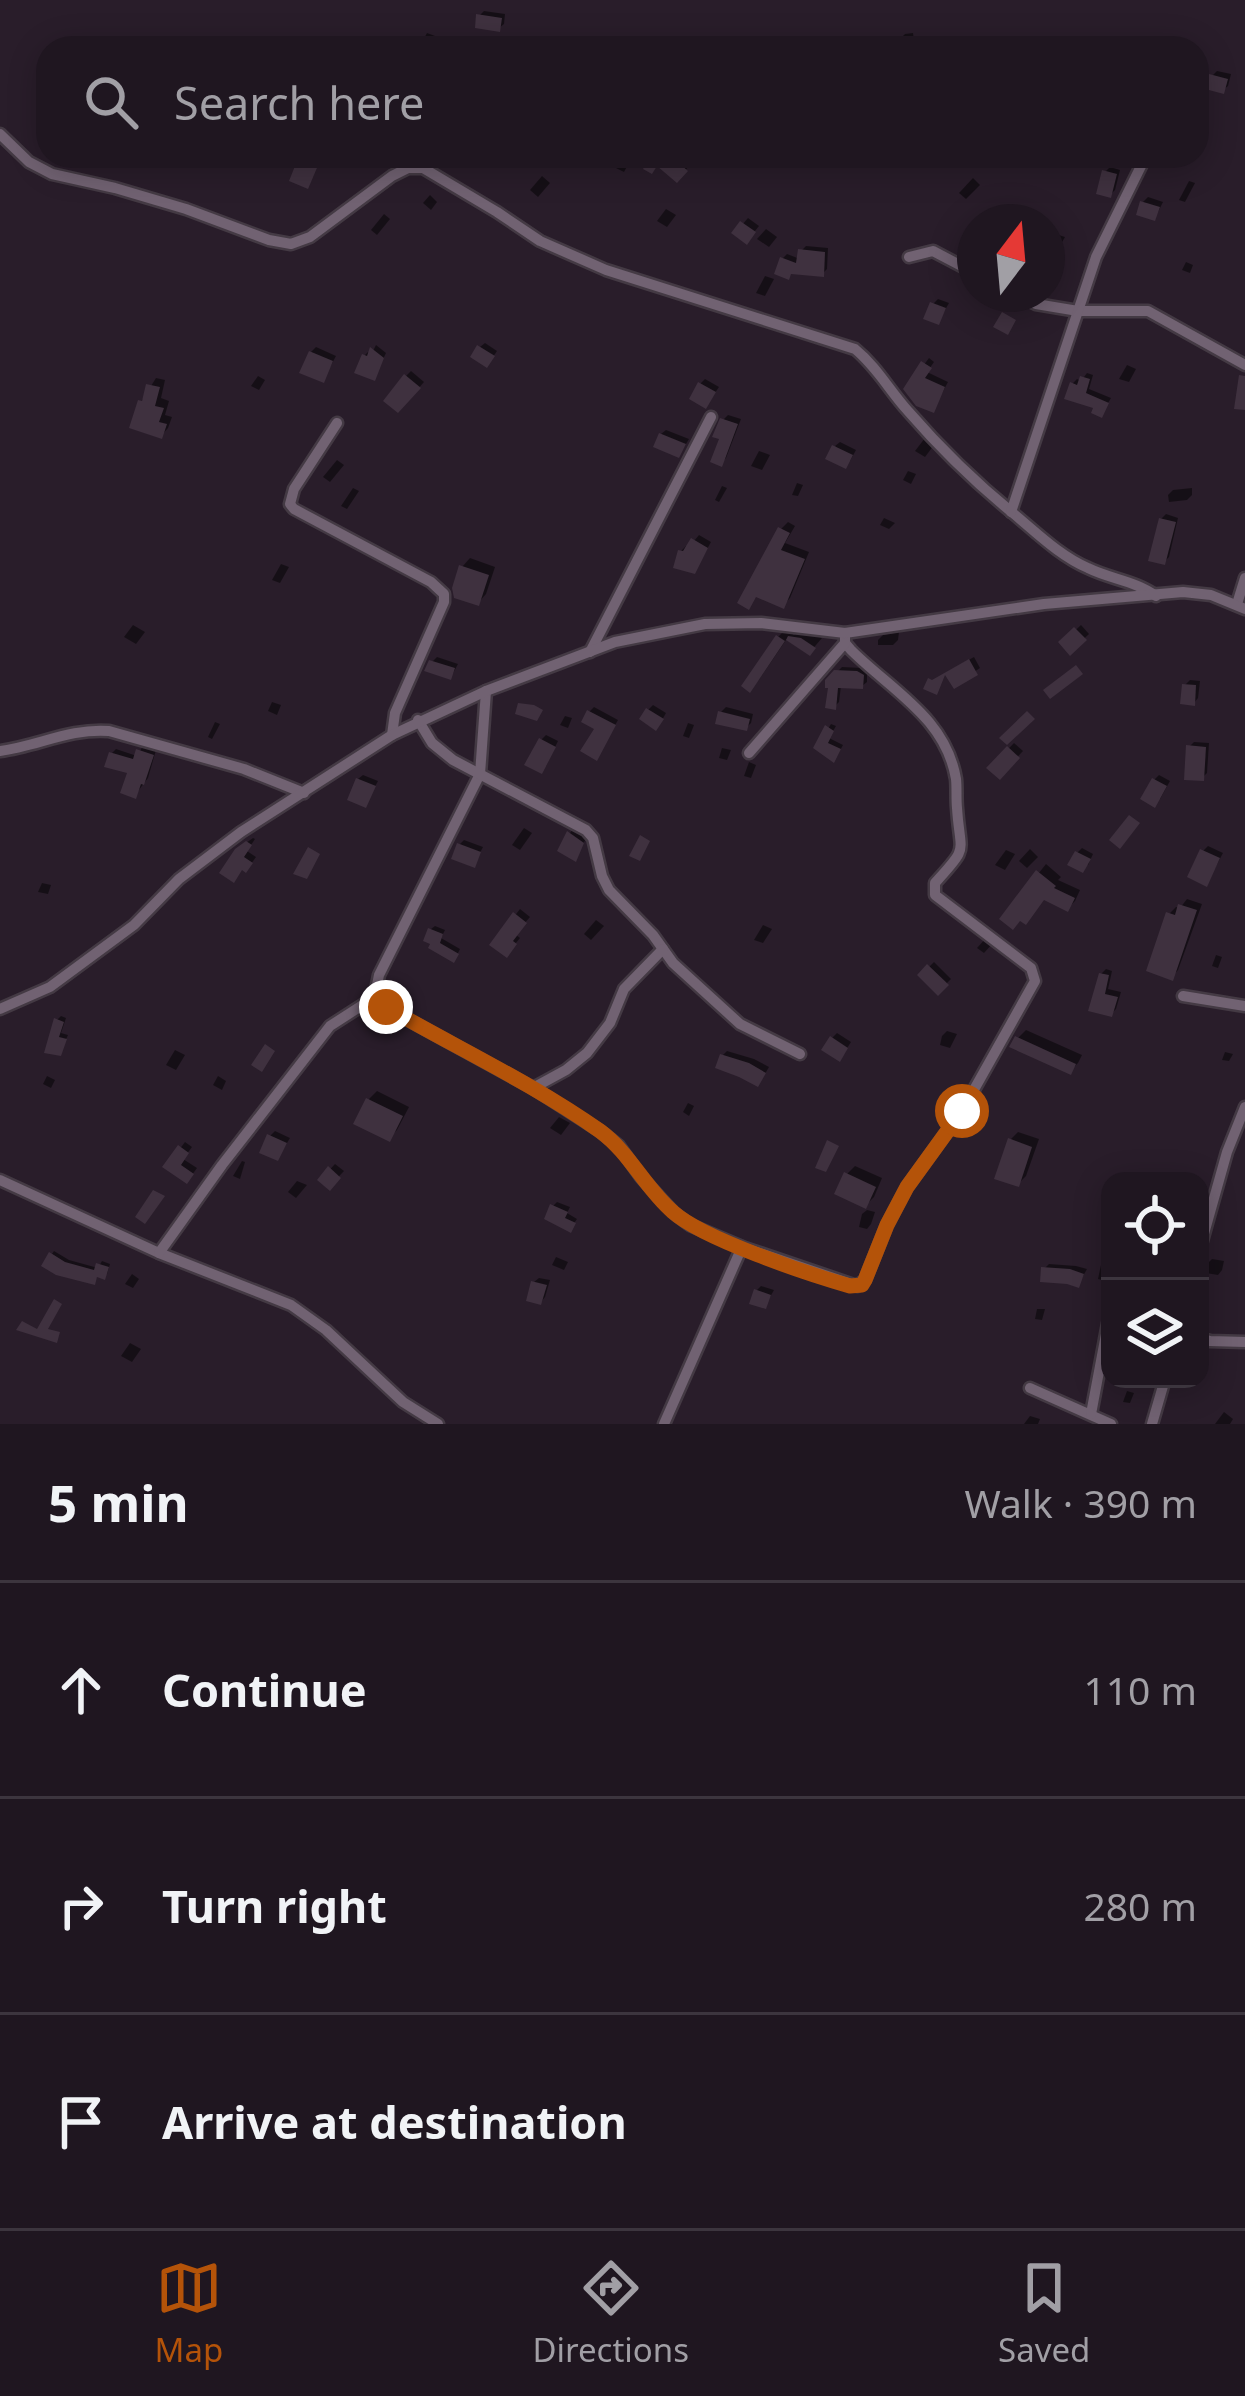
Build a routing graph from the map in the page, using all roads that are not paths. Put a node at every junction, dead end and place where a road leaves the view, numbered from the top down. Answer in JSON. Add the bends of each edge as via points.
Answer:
{"nodes":[{"id":1,"x":0,"y":134,"type":"edge"},
{"id":2,"x":36,"y":166,"type":"edge"},
{"id":3,"x":40,"y":168,"type":"edge"},
{"id":4,"x":408,"y":168,"type":"edge"},
{"id":5,"x":408,"y":168,"type":"edge"},
{"id":6,"x":1140,"y":168,"type":"edge"},
{"id":7,"x":909,"y":256,"type":"dead end"},
{"id":8,"x":957,"y":264,"type":"edge"},
{"id":9,"x":1065,"y":309,"type":"edge"},
{"id":10,"x":1078,"y":311,"type":"junction"},
{"id":11,"x":1245,"y":365,"type":"edge"},
{"id":12,"x":711,"y":417,"type":"dead end"},
{"id":13,"x":337,"y":423,"type":"dead end"},
{"id":14,"x":1011,"y":512,"type":"junction"},
{"id":15,"x":1245,"y":578,"type":"edge"},
{"id":16,"x":1156,"y":596,"type":"junction"},
{"id":17,"x":1241,"y":606,"type":"edge"},
{"id":18,"x":845,"y":638,"type":"junction"},
{"id":19,"x":590,"y":652,"type":"junction"},
{"id":20,"x":486,"y":691,"type":"junction"},
{"id":21,"x":418,"y":720,"type":"junction"},
{"id":22,"x":392,"y":735,"type":"junction"},
{"id":23,"x":0,"y":751,"type":"edge"},
{"id":24,"x":749,"y":753,"type":"dead end"},
{"id":25,"x":480,"y":774,"type":"junction"},
{"id":26,"x":304,"y":793,"type":"junction"},
{"id":27,"x":663,"y":949,"type":"junction"},
{"id":28,"x":1183,"y":996,"type":"dead end"},
{"id":29,"x":378,"y":999,"type":"junction"},
{"id":30,"x":1245,"y":1006,"type":"edge"},
{"id":31,"x":0,"y":1009,"type":"edge"},
{"id":32,"x":800,"y":1054,"type":"dead end"},
{"id":33,"x":533,"y":1088,"type":"junction"},
{"id":34,"x":1245,"y":1107,"type":"edge"},
{"id":35,"x":0,"y":1180,"type":"edge"},
{"id":36,"x":1209,"y":1216,"type":"edge"},
{"id":37,"x":742,"y":1247,"type":"junction"},
{"id":38,"x":159,"y":1252,"type":"junction"},
{"id":39,"x":1209,"y":1339,"type":"edge"},
{"id":40,"x":1245,"y":1342,"type":"edge"},
{"id":41,"x":1101,"y":1360,"type":"edge"},
{"id":42,"x":1030,"y":1388,"type":"dead end"},
{"id":43,"x":1162,"y":1388,"type":"edge"},
{"id":44,"x":1091,"y":1414,"type":"junction"},
{"id":45,"x":439,"y":1424,"type":"edge"},
{"id":46,"x":664,"y":1424,"type":"edge"},
{"id":47,"x":1111,"y":1424,"type":"edge"},
{"id":48,"x":1151,"y":1424,"type":"edge"}],
"edges":[{"from":1,"to":2,"type":"street"},
{"from":3,"to":4,"type":"street","via":[[291,244]]},
{"from":5,"to":14,"type":"street","via":[[606,270],[855,349]]},
{"from":6,"to":10,"type":"street"},
{"from":7,"to":8,"type":"street","via":[[933,251]]},
{"from":9,"to":10,"type":"street"},
{"from":10,"to":11,"type":"street","via":[[1148,311]]},
{"from":10,"to":14,"type":"street"},
{"from":12,"to":19,"type":"street"},
{"from":13,"to":22,"type":"street","via":[[290,504],[444,595]]},
{"from":14,"to":16,"type":"street","via":[[1082,566]]},
{"from":15,"to":17,"type":"street"},
{"from":16,"to":17,"type":"street","via":[[1210,595]]},
{"from":16,"to":18,"type":"street","via":[[1044,604]]},
{"from":18,"to":19,"type":"street","via":[[761,623],[704,624]]},
{"from":18,"to":24,"type":"street"},
{"from":18,"to":37,"type":"street","via":[[933,725],[950,757],[962,849],[935,883],[935,895],[1020,959],[1036,981],[962,1111],[907,1187],[862,1285]]},
{"from":19,"to":20,"type":"street"},
{"from":20,"to":21,"type":"street"},
{"from":20,"to":25,"type":"street"},
{"from":21,"to":22,"type":"street"},
{"from":21,"to":25,"type":"street","via":[[432,743]]},
{"from":22,"to":26,"type":"street"},
{"from":23,"to":26,"type":"street","via":[[109,731]]},
{"from":25,"to":27,"type":"street","via":[[586,830],[609,890]]},
{"from":25,"to":29,"type":"street","via":[[379,975]]},
{"from":26,"to":31,"type":"street","via":[[179,879],[134,925],[50,987]]},
{"from":27,"to":32,"type":"street","via":[[740,1024]]},
{"from":27,"to":33,"type":"street","via":[[625,989],[586,1053]]},
{"from":28,"to":30,"type":"street"},
{"from":29,"to":33,"type":"street"},
{"from":29,"to":38,"type":"street","via":[[330,1026]]},
{"from":33,"to":37,"type":"street","via":[[619,1146],[674,1213]]},
{"from":34,"to":36,"type":"street"},
{"from":35,"to":38,"type":"street"},
{"from":37,"to":46,"type":"street"},
{"from":38,"to":45,"type":"street","via":[[303,1312]]},
{"from":39,"to":40,"type":"street"},
{"from":41,"to":44,"type":"street"},
{"from":42,"to":44,"type":"street"},
{"from":43,"to":48,"type":"street"},
{"from":44,"to":47,"type":"street"}]}
